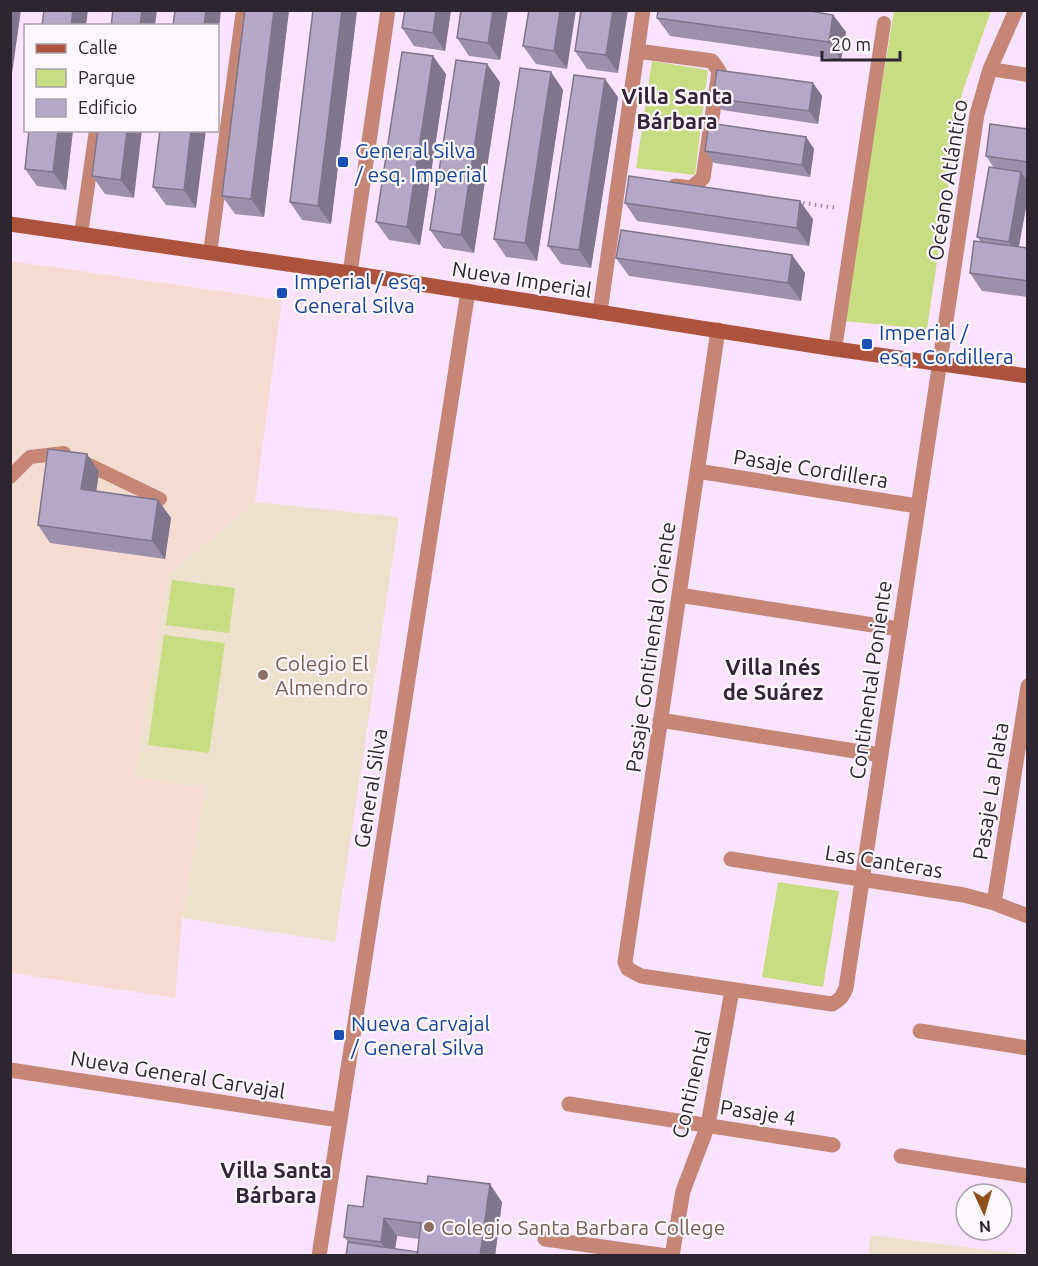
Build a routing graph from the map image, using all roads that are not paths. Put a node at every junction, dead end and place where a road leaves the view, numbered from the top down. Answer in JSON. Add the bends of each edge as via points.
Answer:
{"nodes":[{"id":1,"x":243,"y":10,"type":"edge"},
{"id":2,"x":388,"y":10,"type":"edge"},
{"id":3,"x":643,"y":10,"type":"edge"},
{"id":4,"x":1016,"y":10,"type":"edge"},
{"id":5,"x":884,"y":23,"type":"dead end"},
{"id":6,"x":637,"y":51,"type":"junction"},
{"id":7,"x":990,"y":69,"type":"junction"},
{"id":8,"x":1028,"y":75,"type":"edge"},
{"id":9,"x":96,"y":132,"type":"edge"},
{"id":10,"x":660,"y":184,"type":"edge"},
{"id":11,"x":10,"y":224,"type":"edge"},
{"id":12,"x":81,"y":234,"type":"junction"},
{"id":13,"x":210,"y":253,"type":"junction"},
{"id":14,"x":350,"y":273,"type":"junction"},
{"id":15,"x":468,"y":291,"type":"junction"},
{"id":16,"x":600,"y":312,"type":"junction"},
{"id":17,"x":718,"y":330,"type":"junction"},
{"id":18,"x":835,"y":349,"type":"junction"},
{"id":19,"x":938,"y":363,"type":"junction"},
{"id":20,"x":1028,"y":376,"type":"edge"},
{"id":21,"x":697,"y":471,"type":"junction"},
{"id":22,"x":10,"y":477,"type":"edge"},
{"id":23,"x":160,"y":499,"type":"edge"},
{"id":24,"x":917,"y":506,"type":"junction"},
{"id":25,"x":679,"y":595,"type":"junction"},
{"id":26,"x":899,"y":629,"type":"junction"},
{"id":27,"x":1028,"y":686,"type":"edge"},
{"id":28,"x":660,"y":720,"type":"junction"},
{"id":29,"x":880,"y":755,"type":"junction"},
{"id":30,"x":1020,"y":785,"type":"edge"},
{"id":31,"x":731,"y":859,"type":"dead end"},
{"id":32,"x":862,"y":879,"type":"junction"},
{"id":33,"x":994,"y":903,"type":"junction"},
{"id":34,"x":1028,"y":916,"type":"edge"},
{"id":35,"x":732,"y":990,"type":"junction"},
{"id":36,"x":920,"y":1031,"type":"dead end"},
{"id":37,"x":1028,"y":1048,"type":"edge"},
{"id":38,"x":10,"y":1070,"type":"edge"},
{"id":39,"x":569,"y":1104,"type":"dead end"},
{"id":40,"x":339,"y":1120,"type":"junction"},
{"id":41,"x":708,"y":1125,"type":"junction"},
{"id":42,"x":833,"y":1145,"type":"dead end"},
{"id":43,"x":901,"y":1156,"type":"dead end"},
{"id":44,"x":1028,"y":1176,"type":"edge"},
{"id":45,"x":545,"y":1239,"type":"dead end"},
{"id":46,"x":319,"y":1256,"type":"edge"},
{"id":47,"x":667,"y":1256,"type":"edge"},
{"id":48,"x":672,"y":1256,"type":"edge"}],
"edges":[{"from":1,"to":13,"type":"lane"},
{"from":2,"to":14,"type":"street"},
{"from":3,"to":6,"type":"street"},
{"from":4,"to":7,"type":"street","name":"Océano Atlántico"},
{"from":5,"to":18,"type":"lane"},
{"from":6,"to":10,"type":"street","via":[[712,61],[719,70],[703,178],[691,188]]},
{"from":6,"to":16,"type":"street","via":[[624,180]]},
{"from":7,"to":8,"type":"lane"},
{"from":7,"to":19,"type":"street","name":"Océano Atlántico","via":[[977,114]]},
{"from":9,"to":12,"type":"lane"},
{"from":11,"to":12,"type":"street","name":"Nueva Imperial"},
{"from":12,"to":13,"type":"street","name":"Nueva Imperial"},
{"from":13,"to":14,"type":"street","name":"Nueva Imperial"},
{"from":14,"to":15,"type":"street","name":"Nueva Imperial"},
{"from":15,"to":16,"type":"street","name":"Nueva Imperial"},
{"from":15,"to":40,"type":"street","name":"General Silva"},
{"from":16,"to":17,"type":"street","name":"Nueva Imperial"},
{"from":17,"to":18,"type":"street","name":"Nueva Imperial"},
{"from":17,"to":21,"type":"street","name":"Pasaje Continental Oriente"},
{"from":18,"to":19,"type":"street","name":"Nueva Imperial"},
{"from":19,"to":20,"type":"street","name":"Nueva Imperial"},
{"from":19,"to":24,"type":"street","name":"Continental Poniente"},
{"from":21,"to":24,"type":"street","name":"Pasaje Cordillera"},
{"from":21,"to":25,"type":"street","name":"Pasaje Continental Oriente"},
{"from":22,"to":23,"type":"lane","via":[[30,457],[62,452]]},
{"from":24,"to":26,"type":"street","name":"Continental Poniente"},
{"from":25,"to":26,"type":"street"},
{"from":25,"to":28,"type":"street","name":"Pasaje Continental Oriente"},
{"from":26,"to":29,"type":"street","name":"Continental Poniente"},
{"from":27,"to":30,"type":"street","name":"Pasaje La Plata"},
{"from":28,"to":29,"type":"street"},
{"from":28,"to":35,"type":"street","name":"Pasaje Continental Oriente","via":[[625,962],[628,969],[640,976]]},
{"from":29,"to":32,"type":"street","name":"Continental Poniente"},
{"from":30,"to":33,"type":"street","name":"Pasaje La Plata"},
{"from":31,"to":32,"type":"street","name":"Las Canteras"},
{"from":32,"to":33,"type":"street","name":"Las Canteras"},
{"from":32,"to":35,"type":"street","name":"Continental Poniente","via":[[846,988],[838,1001],[825,1004]]},
{"from":33,"to":34,"type":"street","name":"Las Canteras"},
{"from":35,"to":41,"type":"street","name":"Continental"},
{"from":36,"to":37,"type":"street"},
{"from":38,"to":40,"type":"street","name":"Nueva General Carvajal"},
{"from":39,"to":41,"type":"street","name":"Pasaje 4"},
{"from":40,"to":46,"type":"street","name":"General Silva"},
{"from":41,"to":42,"type":"street","name":"Pasaje 4"},
{"from":41,"to":48,"type":"street","name":"Continental","via":[[682,1191]]},
{"from":43,"to":44,"type":"street"},
{"from":45,"to":47,"type":"street"}]}
